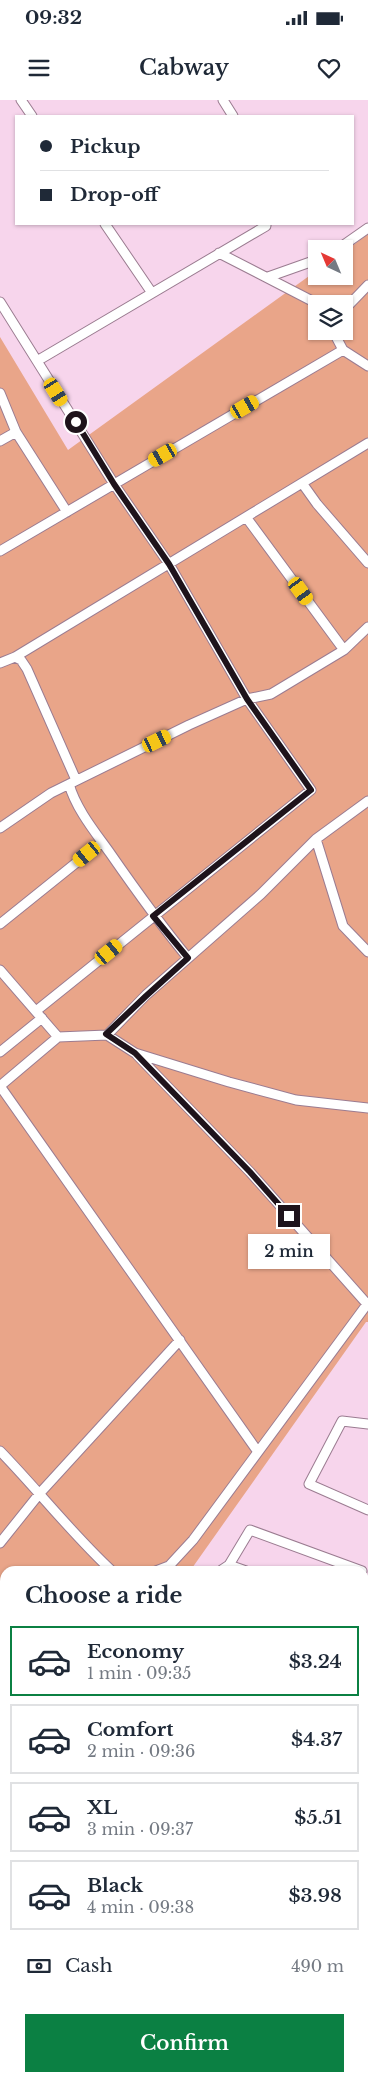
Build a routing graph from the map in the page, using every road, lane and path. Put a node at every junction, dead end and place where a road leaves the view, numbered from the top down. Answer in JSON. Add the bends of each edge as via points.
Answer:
{"nodes":[{"id":1,"x":21,"y":100,"type":"edge"},
{"id":2,"x":223,"y":100,"type":"edge"},
{"id":3,"x":31,"y":115,"type":"edge"},
{"id":4,"x":232,"y":115,"type":"edge"},
{"id":5,"x":106,"y":225,"type":"edge"},
{"id":6,"x":264,"y":225,"type":"edge"},
{"id":7,"x":368,"y":228,"type":"edge"},
{"id":8,"x":351,"y":240,"type":"edge"},
{"id":9,"x":219,"y":253,"type":"junction"},
{"id":10,"x":308,"y":263,"type":"edge"},
{"id":11,"x":268,"y":277,"type":"junction"},
{"id":12,"x":368,"y":285,"type":"edge"},
{"id":13,"x":152,"y":293,"type":"junction"},
{"id":14,"x":308,"y":299,"type":"edge"},
{"id":15,"x":353,"y":301,"type":"edge"},
{"id":16,"x":0,"y":302,"type":"edge"},
{"id":17,"x":338,"y":340,"type":"edge"},
{"id":18,"x":343,"y":350,"type":"junction"},
{"id":19,"x":37,"y":361,"type":"junction"},
{"id":20,"x":368,"y":366,"type":"edge"},
{"id":21,"x":0,"y":393,"type":"edge"},
{"id":22,"x":16,"y":432,"type":"junction"},
{"id":23,"x":0,"y":441,"type":"edge"},
{"id":24,"x":368,"y":443,"type":"edge"},
{"id":25,"x":302,"y":483,"type":"junction"},
{"id":26,"x":114,"y":484,"type":"junction"},
{"id":27,"x":67,"y":512,"type":"junction"},
{"id":28,"x":246,"y":517,"type":"junction"},
{"id":29,"x":0,"y":551,"type":"edge"},
{"id":30,"x":368,"y":563,"type":"edge"},
{"id":31,"x":169,"y":564,"type":"junction"},
{"id":32,"x":368,"y":627,"type":"edge"},
{"id":33,"x":344,"y":650,"type":"junction"},
{"id":34,"x":15,"y":656,"type":"junction"},
{"id":35,"x":0,"y":663,"type":"edge"},
{"id":36,"x":247,"y":699,"type":"junction"},
{"id":37,"x":73,"y":782,"type":"junction"},
{"id":38,"x":368,"y":801,"type":"edge"},
{"id":39,"x":0,"y":828,"type":"edge"},
{"id":40,"x":316,"y":839,"type":"junction"},
{"id":41,"x":102,"y":842,"type":"junction"},
{"id":42,"x":153,"y":916,"type":"junction"},
{"id":43,"x":0,"y":924,"type":"edge"},
{"id":44,"x":368,"y":952,"type":"edge"},
{"id":45,"x":188,"y":958,"type":"junction"},
{"id":46,"x":0,"y":970,"type":"edge"},
{"id":47,"x":39,"y":1014,"type":"junction"},
{"id":48,"x":106,"y":1034,"type":"junction"},
{"id":49,"x":58,"y":1037,"type":"junction"},
{"id":50,"x":0,"y":1052,"type":"edge"},
{"id":51,"x":135,"y":1053,"type":"junction"},
{"id":52,"x":0,"y":1086,"type":"edge"},
{"id":53,"x":368,"y":1108,"type":"edge"},
{"id":54,"x":368,"y":1304,"type":"edge"},
{"id":55,"x":180,"y":1340,"type":"junction"},
{"id":56,"x":368,"y":1424,"type":"edge"},
{"id":57,"x":0,"y":1451,"type":"edge"},
{"id":58,"x":258,"y":1452,"type":"junction"},
{"id":59,"x":40,"y":1493,"type":"junction"},
{"id":60,"x":368,"y":1510,"type":"edge"},
{"id":61,"x":0,"y":1543,"type":"edge"},
{"id":62,"x":107,"y":1566,"type":"edge"},
{"id":63,"x":169,"y":1566,"type":"edge"},
{"id":64,"x":230,"y":1566,"type":"edge"},
{"id":65,"x":347,"y":1566,"type":"edge"}],
"edges":[{"from":1,"to":3,"type":"lane"},
{"from":2,"to":4,"type":"lane"},
{"from":5,"to":13,"type":"lane"},
{"from":6,"to":9,"type":"lane"},
{"from":7,"to":8,"type":"lane"},
{"from":9,"to":11,"type":"lane"},
{"from":9,"to":13,"type":"lane"},
{"from":10,"to":11,"type":"lane"},
{"from":11,"to":14,"type":"lane"},
{"from":12,"to":15,"type":"lane"},
{"from":13,"to":19,"type":"lane"},
{"from":16,"to":19,"type":"lane"},
{"from":17,"to":18,"type":"lane"},
{"from":18,"to":20,"type":"lane"},
{"from":18,"to":26,"type":"lane"},
{"from":19,"to":26,"type":"lane"},
{"from":21,"to":22,"type":"lane"},
{"from":22,"to":23,"type":"lane"},
{"from":22,"to":27,"type":"lane"},
{"from":24,"to":25,"type":"lane"},
{"from":25,"to":28,"type":"lane"},
{"from":25,"to":30,"type":"lane"},
{"from":26,"to":27,"type":"lane"},
{"from":26,"to":31,"type":"lane"},
{"from":27,"to":29,"type":"lane"},
{"from":28,"to":31,"type":"lane"},
{"from":28,"to":33,"type":"lane"},
{"from":31,"to":34,"type":"lane"},
{"from":31,"to":36,"type":"lane"},
{"from":32,"to":33,"type":"lane"},
{"from":33,"to":36,"type":"lane","via":[[271,694]]},
{"from":34,"to":35,"type":"lane"},
{"from":34,"to":37,"type":"lane","via":[[27,669]]},
{"from":36,"to":37,"type":"lane"},
{"from":36,"to":42,"type":"lane","via":[[311,790]]},
{"from":37,"to":39,"type":"lane"},
{"from":37,"to":41,"type":"lane","via":[[72,794]]},
{"from":38,"to":40,"type":"lane"},
{"from":40,"to":44,"type":"lane","via":[[343,926]]},
{"from":40,"to":45,"type":"lane","via":[[261,894]]},
{"from":41,"to":42,"type":"lane"},
{"from":41,"to":43,"type":"lane"},
{"from":42,"to":45,"type":"lane"},
{"from":42,"to":47,"type":"lane"},
{"from":45,"to":48,"type":"lane"},
{"from":46,"to":47,"type":"lane"},
{"from":47,"to":49,"type":"lane"},
{"from":47,"to":50,"type":"lane"},
{"from":48,"to":49,"type":"lane"},
{"from":48,"to":51,"type":"lane"},
{"from":49,"to":52,"type":"lane"},
{"from":51,"to":53,"type":"lane","via":[[296,1100]]},
{"from":51,"to":54,"type":"lane","via":[[250,1172]]},
{"from":52,"to":55,"type":"lane"},
{"from":54,"to":58,"type":"lane"},
{"from":55,"to":58,"type":"lane"},
{"from":55,"to":59,"type":"lane"},
{"from":56,"to":60,"type":"lane","via":[[342,1421],[309,1484]]},
{"from":57,"to":59,"type":"lane"},
{"from":58,"to":63,"type":"lane","via":[[193,1540]]},
{"from":59,"to":61,"type":"lane"},
{"from":59,"to":62,"type":"lane"},
{"from":64,"to":65,"type":"lane","via":[[250,1530]]}]}
